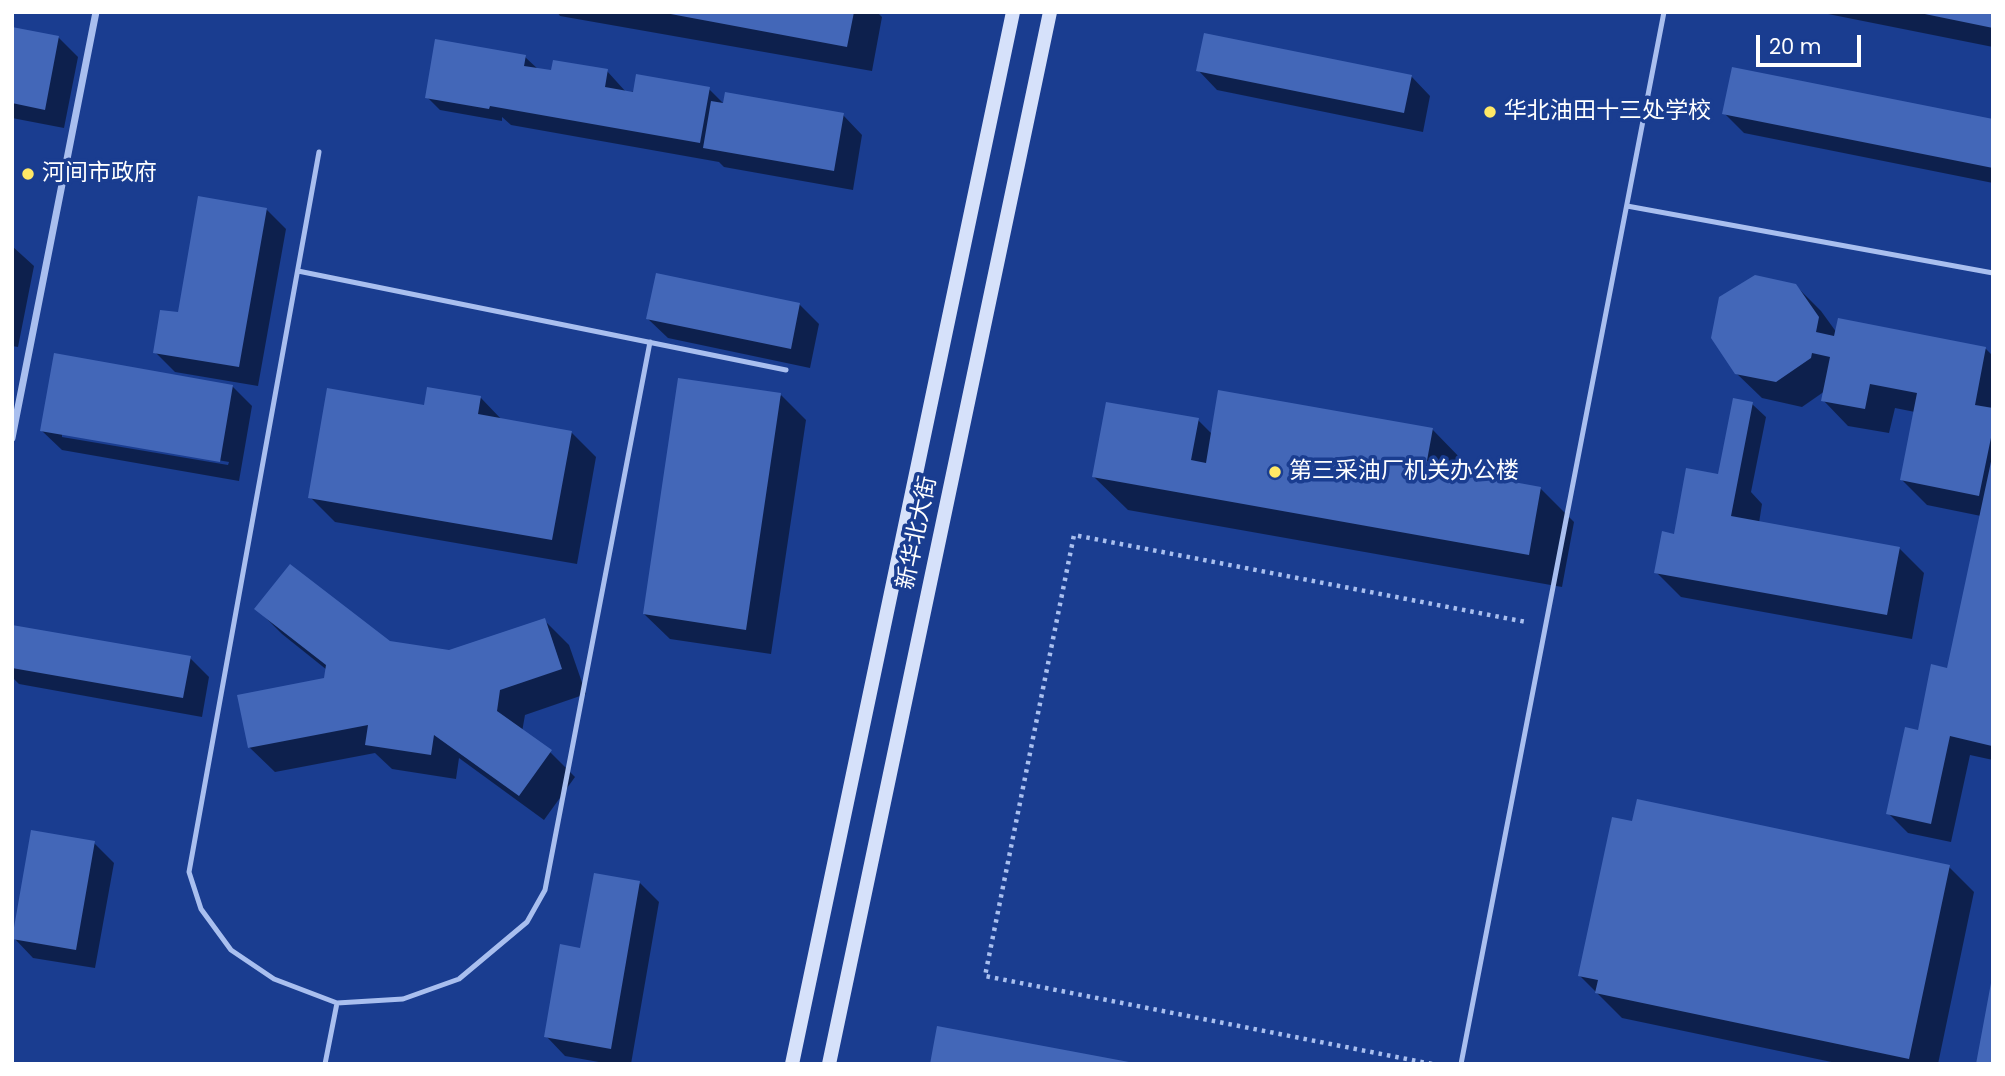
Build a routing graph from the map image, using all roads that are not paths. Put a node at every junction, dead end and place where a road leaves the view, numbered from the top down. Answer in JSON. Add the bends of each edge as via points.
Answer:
{"nodes":[{"id":1,"x":96,"y":12,"type":"edge"},
{"id":2,"x":1013,"y":12,"type":"edge"},
{"id":3,"x":1050,"y":12,"type":"edge"},
{"id":4,"x":1664,"y":12,"type":"edge"},
{"id":5,"x":319,"y":152,"type":"dead end"},
{"id":6,"x":1627,"y":206,"type":"junction"},
{"id":7,"x":298,"y":271,"type":"junction"},
{"id":8,"x":1993,"y":273,"type":"edge"},
{"id":9,"x":650,"y":342,"type":"junction"},
{"id":10,"x":786,"y":370,"type":"dead end"},
{"id":11,"x":12,"y":438,"type":"edge"},
{"id":12,"x":337,"y":1003,"type":"junction"},
{"id":13,"x":325,"y":1064,"type":"edge"},
{"id":14,"x":792,"y":1064,"type":"edge"},
{"id":15,"x":830,"y":1064,"type":"edge"},
{"id":16,"x":1461,"y":1064,"type":"edge"}],
"edges":[{"from":1,"to":11,"type":"street"},
{"from":2,"to":14,"type":"main road","name":"新华北大街"},
{"from":3,"to":15,"type":"main road","name":"新华北大街"},
{"from":4,"to":6,"type":"lane"},
{"from":5,"to":7,"type":"lane"},
{"from":6,"to":8,"type":"lane"},
{"from":6,"to":16,"type":"lane"},
{"from":7,"to":9,"type":"lane"},
{"from":7,"to":12,"type":"lane","via":[[189,872],[201,909],[231,950],[274,979]]},
{"from":9,"to":10,"type":"lane"},
{"from":9,"to":12,"type":"lane","via":[[545,890],[527,922],[459,979],[403,999]]},
{"from":12,"to":13,"type":"lane"}]}
